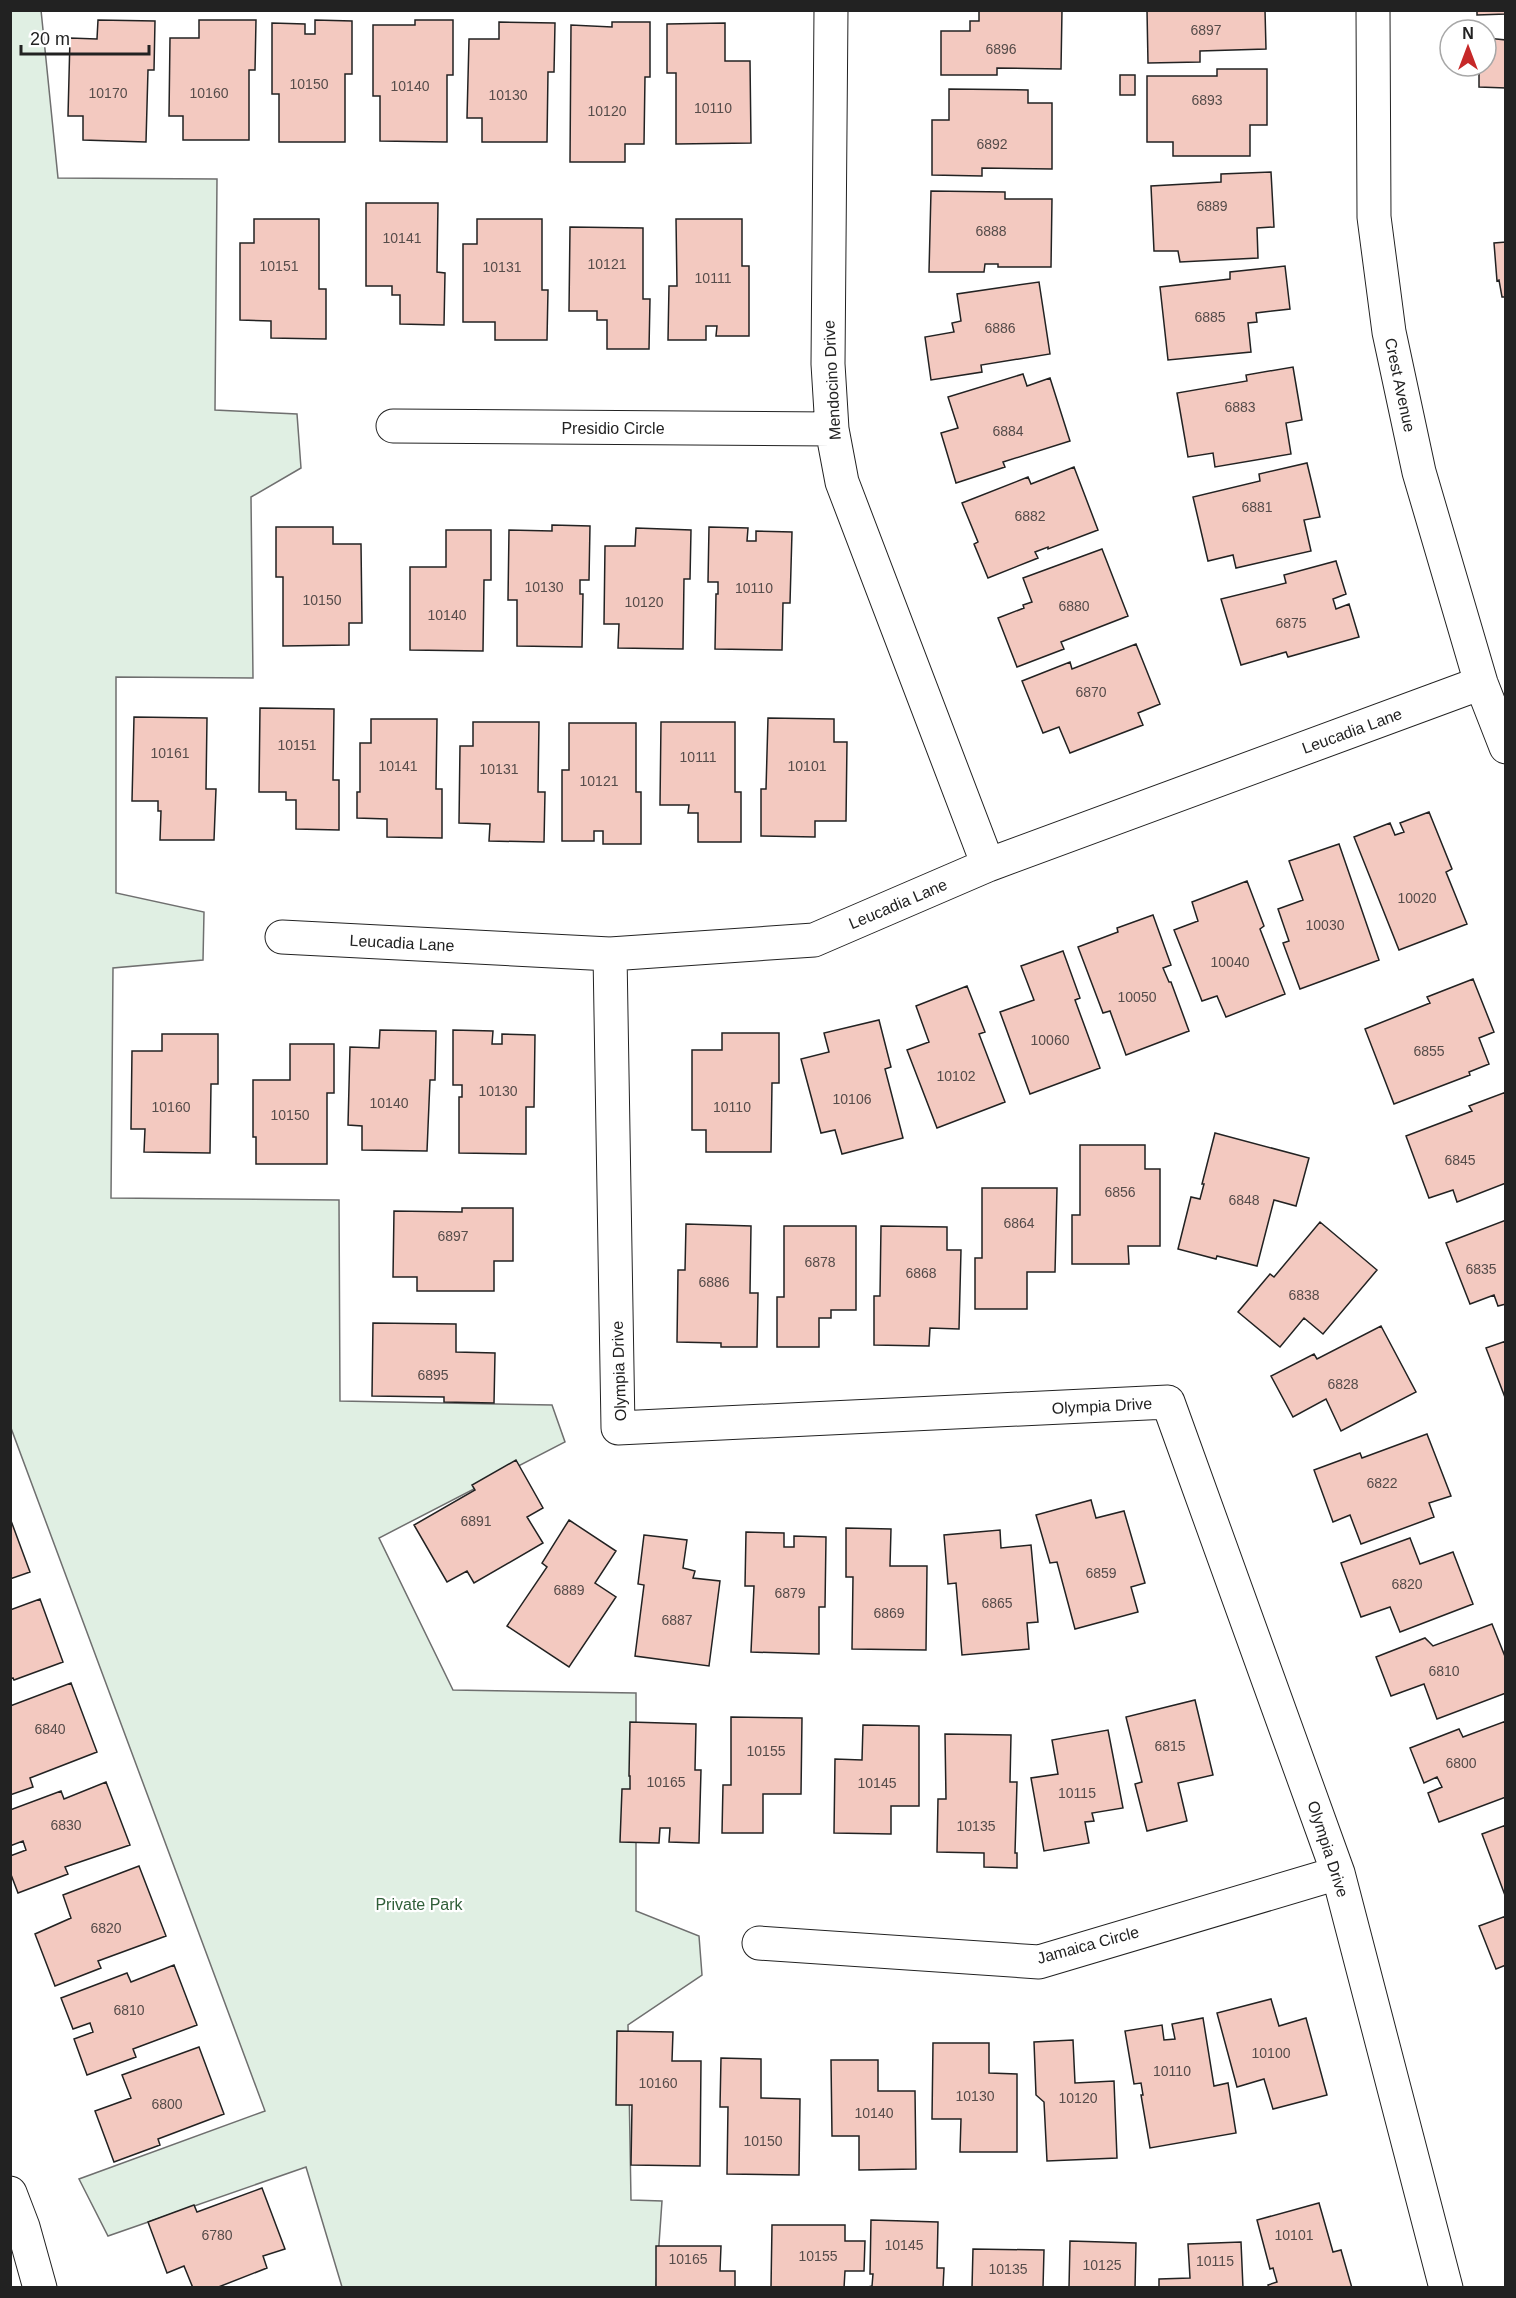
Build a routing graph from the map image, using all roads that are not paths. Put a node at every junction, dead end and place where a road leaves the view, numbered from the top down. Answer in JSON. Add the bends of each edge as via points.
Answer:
{"nodes":[{"id":1,"x":831,"y":10,"type":"edge"},
{"id":2,"x":1373,"y":10,"type":"edge"},
{"id":3,"x":393,"y":426,"type":"dead end"},
{"id":4,"x":832,"y":429,"type":"junction"},
{"id":5,"x":1481,"y":683,"type":"junction"},
{"id":6,"x":1506,"y":747,"type":"edge"},
{"id":7,"x":988,"y":865,"type":"junction"},
{"id":8,"x":282,"y":937,"type":"dead end"},
{"id":9,"x":610,"y":954,"type":"junction"},
{"id":10,"x":1338,"y":1873,"type":"junction"},
{"id":11,"x":759,"y":1943,"type":"dead end"},
{"id":12,"x":10,"y":2193,"type":"edge"},
{"id":13,"x":17,"y":2230,"type":"edge"},
{"id":14,"x":40,"y":2288,"type":"edge"},
{"id":15,"x":1446,"y":2288,"type":"edge"}],
"edges":[{"from":1,"to":4,"type":"street","name":"Mendocino Drive","via":[[828,364]]},
{"from":2,"to":5,"type":"street","name":"Crest Avenue","via":[[1374,217],[1389,332],[1419,472]]},
{"from":3,"to":4,"type":"street","name":"Presidio Circle"},
{"from":4,"to":7,"type":"street","name":"Mendocino Drive","via":[[842,482]]},
{"from":5,"to":6,"type":"street","name":"Crest Avenue"},
{"from":5,"to":7,"type":"street","name":"Leucadia Lane"},
{"from":7,"to":9,"type":"street","name":"Leucadia Lane","via":[[813,940]]},
{"from":8,"to":9,"type":"street","name":"Leucadia Lane"},
{"from":9,"to":10,"type":"street","name":"Olympia Drive","via":[[618,1428],[1168,1402]]},
{"from":10,"to":11,"type":"street","name":"Jamaica Circle","via":[[1039,1962]]},
{"from":10,"to":15,"type":"street","name":"Olympia Drive"},
{"from":12,"to":13,"type":"street"},
{"from":13,"to":14,"type":"street"}]}
